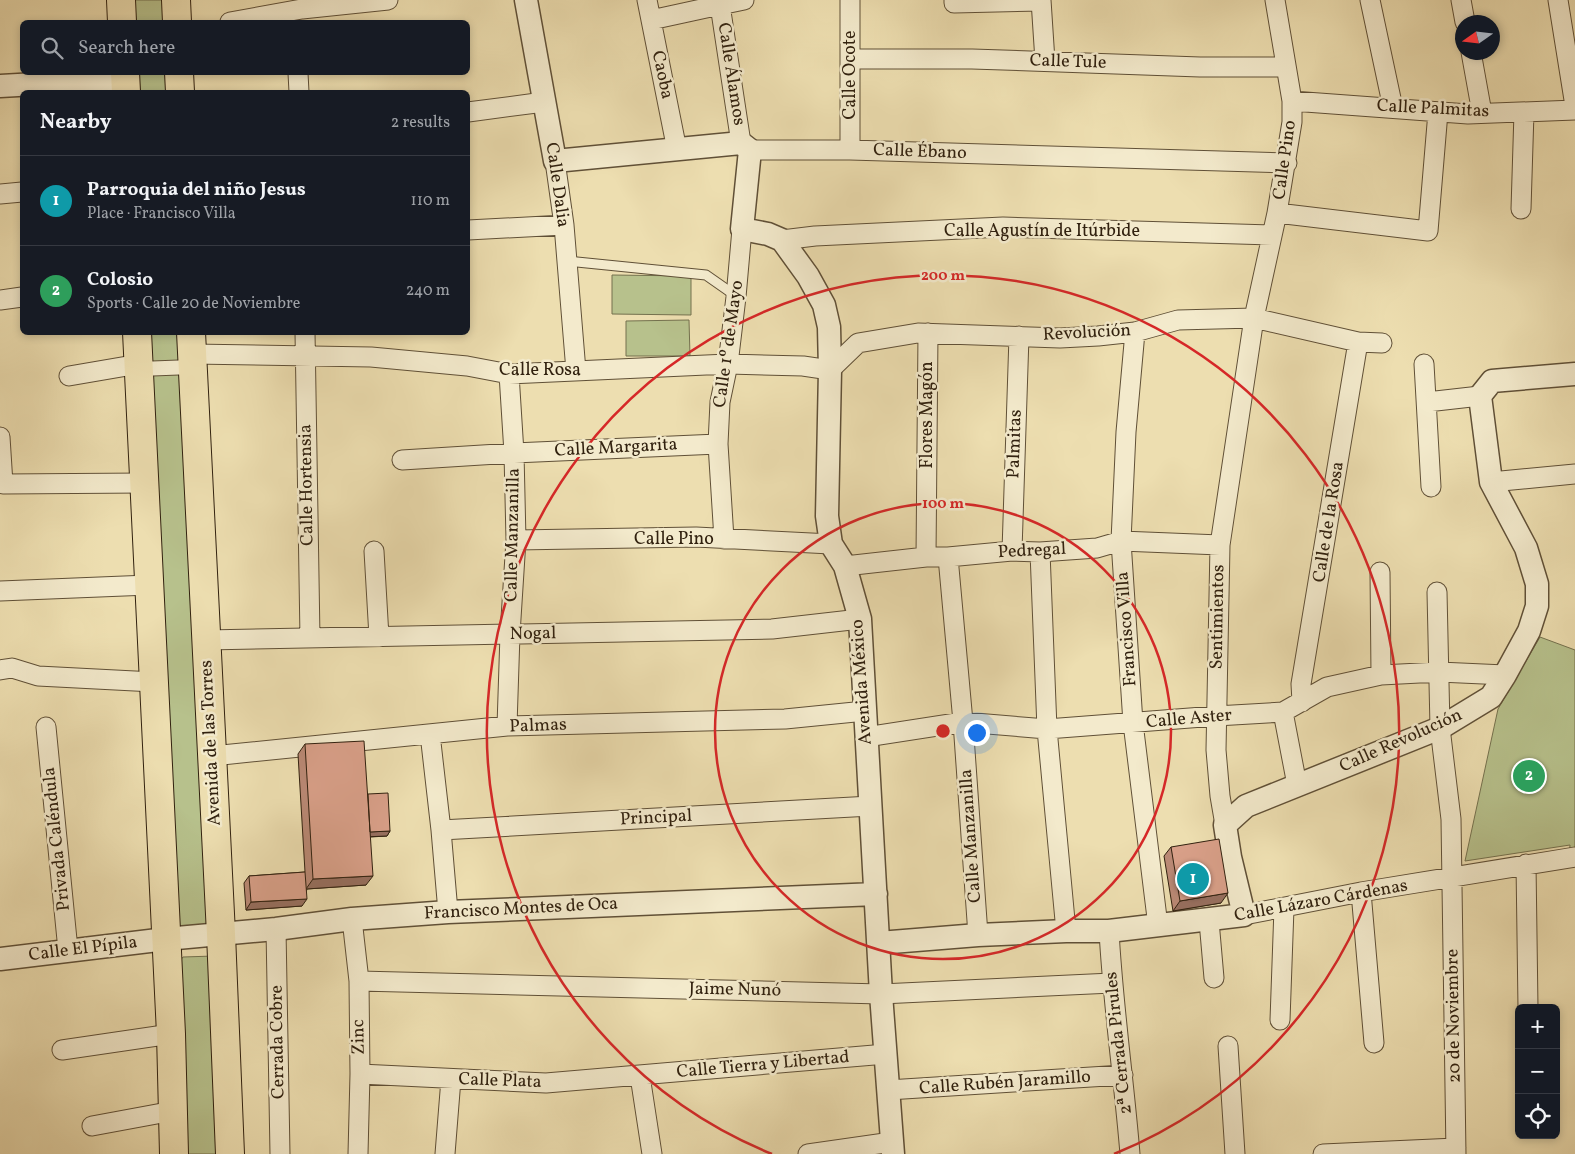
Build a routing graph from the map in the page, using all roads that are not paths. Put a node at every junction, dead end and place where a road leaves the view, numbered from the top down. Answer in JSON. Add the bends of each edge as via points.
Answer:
{"nodes":[{"id":1,"x":121,"y":0,"type":"edge"},
{"id":2,"x":176,"y":0,"type":"edge"},
{"id":3,"x":388,"y":0,"type":"edge"},
{"id":4,"x":526,"y":0,"type":"edge"},
{"id":5,"x":647,"y":0,"type":"edge"},
{"id":6,"x":744,"y":0,"type":"edge"},
{"id":7,"x":850,"y":0,"type":"edge"},
{"id":8,"x":954,"y":0,"type":"edge"},
{"id":9,"x":1041,"y":0,"type":"edge"},
{"id":10,"x":1274,"y":0,"type":"edge"},
{"id":11,"x":1370,"y":0,"type":"edge"},
{"id":12,"x":1461,"y":0,"type":"edge"},
{"id":13,"x":1558,"y":0,"type":"edge"},
{"id":14,"x":362,"y":1,"type":"edge"},
{"id":15,"x":720,"y":5,"type":"junction"},
{"id":16,"x":1464,"y":15,"type":"edge"},
{"id":17,"x":122,"y":20,"type":"edge"},
{"id":18,"x":177,"y":20,"type":"edge"},
{"id":19,"x":242,"y":20,"type":"edge"},
{"id":20,"x":651,"y":20,"type":"junction"},
{"id":21,"x":851,"y":59,"type":"junction"},
{"id":22,"x":1472,"y":60,"type":"edge"},
{"id":23,"x":1045,"y":61,"type":"junction"},
{"id":24,"x":1286,"y":68,"type":"junction"},
{"id":25,"x":179,"y":75,"type":"edge"},
{"id":26,"x":298,"y":75,"type":"edge"},
{"id":27,"x":125,"y":81,"type":"edge"},
{"id":28,"x":0,"y":86,"type":"edge"},
{"id":29,"x":180,"y":90,"type":"edge"},
{"id":30,"x":298,"y":90,"type":"edge"},
{"id":31,"x":1292,"y":101,"type":"junction"},
{"id":32,"x":544,"y":102,"type":"junction"},
{"id":33,"x":1575,"y":106,"type":"edge"},
{"id":34,"x":1393,"y":108,"type":"junction"},
{"id":35,"x":1575,"y":110,"type":"edge"},
{"id":36,"x":470,"y":112,"type":"edge"},
{"id":37,"x":1438,"y":112,"type":"junction"},
{"id":38,"x":1524,"y":112,"type":"junction"},
{"id":39,"x":1482,"y":113,"type":"junction"},
{"id":40,"x":745,"y":146,"type":"junction"},
{"id":41,"x":677,"y":150,"type":"junction"},
{"id":42,"x":850,"y":150,"type":"junction"},
{"id":43,"x":556,"y":161,"type":"junction"},
{"id":44,"x":1287,"y":163,"type":"junction"},
{"id":45,"x":20,"y":192,"type":"edge"},
{"id":46,"x":0,"y":194,"type":"edge"},
{"id":47,"x":1520,"y":209,"type":"dead end"},
{"id":48,"x":1277,"y":213,"type":"junction"},
{"id":49,"x":564,"y":226,"type":"junction"},
{"id":50,"x":742,"y":229,"type":"junction"},
{"id":51,"x":470,"y":230,"type":"edge"},
{"id":52,"x":1272,"y":235,"type":"junction"},
{"id":53,"x":782,"y":240,"type":"junction"},
{"id":54,"x":567,"y":262,"type":"junction"},
{"id":55,"x":20,"y":297,"type":"edge"},
{"id":56,"x":736,"y":297,"type":"junction"},
{"id":57,"x":0,"y":300,"type":"edge"},
{"id":58,"x":1254,"y":318,"type":"junction"},
{"id":59,"x":1135,"y":332,"type":"junction"},
{"id":60,"x":928,"y":333,"type":"junction"},
{"id":61,"x":137,"y":335,"type":"edge"},
{"id":62,"x":304,"y":335,"type":"edge"},
{"id":63,"x":1018,"y":336,"type":"junction"},
{"id":64,"x":1358,"y":342,"type":"junction"},
{"id":65,"x":1382,"y":343,"type":"dead end"},
{"id":66,"x":192,"y":351,"type":"edge"},
{"id":67,"x":305,"y":356,"type":"junction"},
{"id":68,"x":728,"y":364,"type":"junction"},
{"id":69,"x":1424,"y":364,"type":"dead end"},
{"id":70,"x":139,"y":366,"type":"junction"},
{"id":71,"x":830,"y":370,"type":"junction"},
{"id":72,"x":576,"y":371,"type":"junction"},
{"id":73,"x":509,"y":374,"type":"junction"},
{"id":74,"x":1575,"y":374,"type":"edge"},
{"id":75,"x":69,"y":376,"type":"dead end"},
{"id":76,"x":1480,"y":396,"type":"junction"},
{"id":77,"x":1427,"y":402,"type":"junction"},
{"id":78,"x":0,"y":437,"type":"edge"},
{"id":79,"x":718,"y":444,"type":"junction"},
{"id":80,"x":514,"y":453,"type":"junction"},
{"id":81,"x":402,"y":460,"type":"dead end"},
{"id":82,"x":1575,"y":474,"type":"edge"},
{"id":83,"x":1492,"y":482,"type":"junction"},
{"id":84,"x":144,"y":483,"type":"junction"},
{"id":85,"x":1431,"y":487,"type":"dead end"},
{"id":86,"x":724,"y":539,"type":"junction"},
{"id":87,"x":516,"y":540,"type":"junction"},
{"id":88,"x":1121,"y":541,"type":"junction"},
{"id":89,"x":830,"y":544,"type":"junction"},
{"id":90,"x":1220,"y":545,"type":"junction"},
{"id":91,"x":374,"y":551,"type":"dead end"},
{"id":92,"x":1012,"y":551,"type":"junction"},
{"id":93,"x":1040,"y":552,"type":"junction"},
{"id":94,"x":926,"y":557,"type":"junction"},
{"id":95,"x":948,"y":557,"type":"junction"},
{"id":96,"x":845,"y":566,"type":"junction"},
{"id":97,"x":1380,"y":572,"type":"dead end"},
{"id":98,"x":149,"y":585,"type":"junction"},
{"id":99,"x":0,"y":591,"type":"edge"},
{"id":100,"x":1437,"y":592,"type":"dead end"},
{"id":101,"x":860,"y":619,"type":"junction"},
{"id":102,"x":510,"y":634,"type":"junction"},
{"id":103,"x":379,"y":637,"type":"junction"},
{"id":104,"x":310,"y":638,"type":"junction"},
{"id":105,"x":206,"y":640,"type":"junction"},
{"id":106,"x":4,"y":664,"type":"edge"},
{"id":107,"x":1439,"y":672,"type":"junction"},
{"id":108,"x":1505,"y":674,"type":"junction"},
{"id":109,"x":1381,"y":675,"type":"junction"},
{"id":110,"x":154,"y":682,"type":"junction"},
{"id":111,"x":1302,"y":702,"type":"junction"},
{"id":112,"x":865,"y":711,"type":"junction"},
{"id":113,"x":1283,"y":712,"type":"junction"},
{"id":114,"x":1216,"y":716,"type":"junction"},
{"id":115,"x":963,"y":722,"type":"junction"},
{"id":116,"x":1133,"y":723,"type":"junction"},
{"id":117,"x":507,"y":726,"type":"junction"},
{"id":118,"x":46,"y":727,"type":"dead end"},
{"id":119,"x":1440,"y":728,"type":"junction"},
{"id":120,"x":1047,"y":729,"type":"junction"},
{"id":121,"x":430,"y":734,"type":"junction"},
{"id":122,"x":866,"y":737,"type":"junction"},
{"id":123,"x":212,"y":756,"type":"junction"},
{"id":124,"x":1297,"y":785,"type":"junction"},
{"id":125,"x":871,"y":806,"type":"junction"},
{"id":126,"x":1225,"y":825,"type":"junction"},
{"id":127,"x":441,"y":830,"type":"junction"},
{"id":128,"x":1575,"y":857,"type":"edge"},
{"id":129,"x":1575,"y":863,"type":"edge"},
{"id":130,"x":1526,"y":864,"type":"junction"},
{"id":131,"x":1451,"y":878,"type":"junction"},
{"id":132,"x":1362,"y":892,"type":"junction"},
{"id":133,"x":876,"y":894,"type":"junction"},
{"id":134,"x":1284,"y":908,"type":"junction"},
{"id":135,"x":448,"y":912,"type":"junction"},
{"id":136,"x":1244,"y":915,"type":"junction"},
{"id":137,"x":352,"y":919,"type":"junction"},
{"id":138,"x":1209,"y":921,"type":"junction"},
{"id":139,"x":1158,"y":926,"type":"junction"},
{"id":140,"x":276,"y":930,"type":"junction"},
{"id":141,"x":1066,"y":931,"type":"junction"},
{"id":142,"x":1109,"y":931,"type":"junction"},
{"id":143,"x":221,"y":934,"type":"junction"},
{"id":144,"x":978,"y":935,"type":"junction"},
{"id":145,"x":166,"y":939,"type":"junction"},
{"id":146,"x":879,"y":943,"type":"junction"},
{"id":147,"x":68,"y":950,"type":"junction"},
{"id":148,"x":0,"y":959,"type":"edge"},
{"id":149,"x":1214,"y":978,"type":"dead end"},
{"id":150,"x":359,"y":981,"type":"junction"},
{"id":151,"x":1112,"y":983,"type":"junction"},
{"id":152,"x":881,"y":994,"type":"junction"},
{"id":153,"x":1528,"y":1004,"type":"edge"},
{"id":154,"x":1280,"y":1020,"type":"dead end"},
{"id":155,"x":171,"y":1034,"type":"junction"},
{"id":156,"x":1374,"y":1043,"type":"dead end"},
{"id":157,"x":1228,"y":1046,"type":"dead end"},
{"id":158,"x":62,"y":1050,"type":"dead end"},
{"id":159,"x":886,"y":1054,"type":"junction"},
{"id":160,"x":360,"y":1074,"type":"junction"},
{"id":161,"x":1123,"y":1075,"type":"junction"},
{"id":162,"x":640,"y":1076,"type":"junction"},
{"id":163,"x":451,"y":1079,"type":"junction"},
{"id":164,"x":888,"y":1090,"type":"junction"},
{"id":165,"x":173,"y":1111,"type":"junction"},
{"id":166,"x":92,"y":1126,"type":"dead end"},
{"id":167,"x":892,"y":1148,"type":"edge"},
{"id":168,"x":1456,"y":1151,"type":"edge"},
{"id":169,"x":174,"y":1154,"type":"edge"},
{"id":170,"x":230,"y":1154,"type":"edge"},
{"id":171,"x":280,"y":1154,"type":"edge"},
{"id":172,"x":358,"y":1154,"type":"edge"},
{"id":173,"x":445,"y":1154,"type":"edge"},
{"id":174,"x":652,"y":1154,"type":"edge"},
{"id":175,"x":808,"y":1154,"type":"edge"},
{"id":176,"x":1130,"y":1154,"type":"edge"},
{"id":177,"x":1234,"y":1154,"type":"edge"},
{"id":178,"x":1323,"y":1154,"type":"edge"}],
"edges":[{"from":1,"to":17,"type":"main road"},
{"from":2,"to":18,"type":"main road"},
{"from":3,"to":14,"type":"street"},
{"from":4,"to":32,"type":"street","name":"Calle Dalia"},
{"from":5,"to":20,"type":"street","name":"Caoba"},
{"from":6,"to":15,"type":"street","name":"Calle Álamos"},
{"from":7,"to":21,"type":"street","name":"Calle Ocote"},
{"from":8,"to":9,"type":"street","via":[[954,3]]},
{"from":9,"to":23,"type":"street"},
{"from":10,"to":24,"type":"street","name":"Calle Pino"},
{"from":11,"to":34,"type":"street"},
{"from":12,"to":16,"type":"street"},
{"from":13,"to":33,"type":"street"},
{"from":14,"to":19,"type":"street"},
{"from":15,"to":20,"type":"street","name":"Calle Álamos"},
{"from":15,"to":40,"type":"street","name":"Calle Álamos"},
{"from":20,"to":41,"type":"street","name":"Caoba"},
{"from":21,"to":23,"type":"street","name":"Calle Tule"},
{"from":21,"to":42,"type":"street","name":"Calle Ocote"},
{"from":22,"to":39,"type":"street"},
{"from":23,"to":24,"type":"street","name":"Calle Tule"},
{"from":24,"to":31,"type":"street","name":"Calle Pino"},
{"from":25,"to":29,"type":"main road"},
{"from":26,"to":30,"type":"street"},
{"from":27,"to":28,"type":"street"},
{"from":31,"to":34,"type":"street","name":"Calle Palmitas"},
{"from":31,"to":44,"type":"street","name":"Calle Pino"},
{"from":32,"to":36,"type":"street"},
{"from":32,"to":43,"type":"street","name":"Calle Dalia"},
{"from":34,"to":37,"type":"street","name":"Calle Palmitas"},
{"from":35,"to":38,"type":"street","name":"Calle Palmitas"},
{"from":37,"to":39,"type":"street","name":"Calle Palmitas"},
{"from":37,"to":48,"type":"street","via":[[1428,231]]},
{"from":38,"to":39,"type":"street","name":"Calle Palmitas"},
{"from":38,"to":47,"type":"street"},
{"from":40,"to":41,"type":"street","name":"Calle Ébano"},
{"from":40,"to":42,"type":"street","name":"Calle Ébano"},
{"from":40,"to":50,"type":"street","name":"Calle 1º de Mayo"},
{"from":41,"to":43,"type":"street","name":"Calle Ébano"},
{"from":42,"to":44,"type":"street","name":"Calle Ébano"},
{"from":43,"to":49,"type":"street","name":"Calle Dalia"},
{"from":44,"to":48,"type":"street","name":"Calle Pino"},
{"from":45,"to":46,"type":"street"},
{"from":48,"to":52,"type":"street","name":"Calle Pino"},
{"from":49,"to":51,"type":"street"},
{"from":49,"to":54,"type":"street","name":"Calle Dalia"},
{"from":50,"to":53,"type":"street"},
{"from":50,"to":56,"type":"street","name":"Calle 1º de Mayo"},
{"from":52,"to":53,"type":"street","name":"Calle Agustín de Itúrbide","via":[[1003,227]]},
{"from":52,"to":58,"type":"street","name":"Calle Pino"},
{"from":53,"to":71,"type":"street","name":"Avenida México","via":[[824,305],[829,326]]},
{"from":54,"to":56,"type":"lane","via":[[706,274]]},
{"from":54,"to":72,"type":"street","name":"Calle Dalia"},
{"from":55,"to":57,"type":"street"},
{"from":56,"to":68,"type":"street","name":"Calle 1º de Mayo"},
{"from":58,"to":59,"type":"street","name":"Revolución","via":[[1178,320]]},
{"from":58,"to":64,"type":"street","name":"Revolución"},
{"from":58,"to":90,"type":"street","name":"Sentimientos"},
{"from":59,"to":63,"type":"street","name":"Revolución","via":[[1060,338]]},
{"from":59,"to":88,"type":"street","name":"Francisco Villa"},
{"from":60,"to":63,"type":"street","name":"Revolución"},
{"from":60,"to":71,"type":"street","name":"Revolución","via":[[858,343]]},
{"from":60,"to":94,"type":"street","name":"Flores Magón"},
{"from":61,"to":70,"type":"main road"},
{"from":62,"to":67,"type":"street","name":"Calle Hortensia"},
{"from":63,"to":92,"type":"street","name":"Palmitas"},
{"from":64,"to":65,"type":"street","name":"Revolución"},
{"from":64,"to":111,"type":"street","name":"Calle de la Rosa","via":[[1301,684]]},
{"from":66,"to":67,"type":"street","name":"Calle Rosa"},
{"from":66,"to":70,"type":"street"},
{"from":66,"to":105,"type":"main road","name":"Avenida de las Torres"},
{"from":67,"to":73,"type":"street","name":"Calle Rosa","via":[[371,357],[467,366]]},
{"from":67,"to":104,"type":"street","name":"Calle Hortensia"},
{"from":68,"to":71,"type":"street","name":"Calle Rosa"},
{"from":68,"to":72,"type":"street","name":"Calle Rosa"},
{"from":68,"to":79,"type":"street","name":"Calle 1º de Mayo","via":[[720,402]]},
{"from":69,"to":77,"type":"street"},
{"from":70,"to":75,"type":"street"},
{"from":70,"to":84,"type":"main road"},
{"from":71,"to":89,"type":"street","name":"Avenida México","via":[[827,516]]},
{"from":72,"to":73,"type":"street","name":"Calle Rosa"},
{"from":73,"to":80,"type":"street","name":"Calle Manzanilla"},
{"from":74,"to":76,"type":"street","via":[[1492,381]]},
{"from":76,"to":77,"type":"street"},
{"from":76,"to":83,"type":"street","name":"Calle Revolución"},
{"from":77,"to":85,"type":"street"},
{"from":78,"to":84,"type":"street","via":[[3,484]]},
{"from":79,"to":80,"type":"street","name":"Calle Margarita"},
{"from":79,"to":86,"type":"street","name":"Calle 1º de Mayo"},
{"from":80,"to":81,"type":"street","name":"Calle Margarita"},
{"from":80,"to":87,"type":"street","name":"Calle Manzanilla"},
{"from":82,"to":83,"type":"street"},
{"from":83,"to":108,"type":"street","name":"Calle Revolución","via":[[1526,548],[1537,584],[1537,606],[1529,631]]},
{"from":84,"to":98,"type":"main road"},
{"from":86,"to":87,"type":"street","name":"Calle Pino"},
{"from":86,"to":89,"type":"street","name":"Calle Pino"},
{"from":87,"to":102,"type":"street","name":"Calle Manzanilla"},
{"from":88,"to":90,"type":"street","name":"Pedregal"},
{"from":88,"to":93,"type":"street","name":"Pedregal","via":[[1097,548]]},
{"from":88,"to":116,"type":"street","name":"Francisco Villa"},
{"from":89,"to":96,"type":"street","name":"Avenida México"},
{"from":90,"to":114,"type":"street","name":"Sentimientos"},
{"from":91,"to":103,"type":"street"},
{"from":92,"to":93,"type":"street","name":"Pedregal"},
{"from":92,"to":95,"type":"street","name":"Pedregal"},
{"from":93,"to":120,"type":"street"},
{"from":94,"to":95,"type":"street","name":"Pedregal"},
{"from":94,"to":96,"type":"street","name":"Pedregal"},
{"from":95,"to":115,"type":"street","name":"Calle Manzanilla"},
{"from":96,"to":101,"type":"street","name":"Avenida México"},
{"from":97,"to":109,"type":"street"},
{"from":98,"to":99,"type":"street"},
{"from":98,"to":110,"type":"main road"},
{"from":100,"to":107,"type":"street","name":"20 de Noviembre"},
{"from":101,"to":102,"type":"street","name":"Nogal","via":[[772,628]]},
{"from":101,"to":112,"type":"street","name":"Avenida México"},
{"from":102,"to":103,"type":"street","name":"Nogal"},
{"from":102,"to":117,"type":"street","name":"Calle Manzanilla"},
{"from":103,"to":104,"type":"street","name":"Nogal"},
{"from":104,"to":105,"type":"street","name":"Nogal"},
{"from":105,"to":123,"type":"main road","name":"Avenida de las Torres"},
{"from":106,"to":110,"type":"street","via":[[38,676]]},
{"from":107,"to":108,"type":"street","name":"Calle Aster"},
{"from":107,"to":109,"type":"street","name":"Calle Aster"},
{"from":107,"to":119,"type":"street","name":"20 de Noviembre"},
{"from":108,"to":119,"type":"street","name":"Calle Revolución","via":[[1491,697]]},
{"from":109,"to":111,"type":"street","name":"Calle Aster","via":[[1328,687]]},
{"from":110,"to":145,"type":"main road"},
{"from":111,"to":113,"type":"street","name":"Calle Aster"},
{"from":112,"to":117,"type":"street","name":"Palmas","via":[[785,719]]},
{"from":112,"to":122,"type":"street","name":"Avenida México"},
{"from":113,"to":114,"type":"street","name":"Calle Aster"},
{"from":113,"to":124,"type":"street"},
{"from":114,"to":116,"type":"street","name":"Calle Aster"},
{"from":114,"to":126,"type":"street","name":"Sentimientos","via":[[1218,778]]},
{"from":115,"to":120,"type":"street","name":"Calle Aster"},
{"from":115,"to":122,"type":"street","name":"Calle Aster"},
{"from":115,"to":144,"type":"street","name":"Calle Manzanilla"},
{"from":116,"to":120,"type":"street","name":"Calle Aster"},
{"from":116,"to":139,"type":"street","name":"Francisco Villa"},
{"from":117,"to":121,"type":"street","name":"Palmas"},
{"from":118,"to":147,"type":"street","name":"Privada Caléndula"},
{"from":119,"to":124,"type":"street","name":"Calle Revolución"},
{"from":119,"to":131,"type":"street","name":"20 de Noviembre","via":[[1452,819]]},
{"from":120,"to":141,"type":"street"},
{"from":121,"to":123,"type":"street","name":"Palmas"},
{"from":121,"to":127,"type":"street"},
{"from":122,"to":125,"type":"street","name":"Avenida México"},
{"from":123,"to":143,"type":"main road","name":"Avenida de las Torres"},
{"from":124,"to":126,"type":"street","name":"Calle Revolución","via":[[1246,806]]},
{"from":125,"to":127,"type":"street","name":"Principal"},
{"from":125,"to":133,"type":"street","name":"Avenida México"},
{"from":126,"to":136,"type":"street","name":"Sentimientos"},
{"from":127,"to":135,"type":"street"},
{"from":128,"to":129,"type":"street"},
{"from":128,"to":130,"type":"street","name":"Calle Lázaro Cárdenas"},
{"from":130,"to":131,"type":"street","name":"Calle Lázaro Cárdenas"},
{"from":130,"to":153,"type":"street"},
{"from":131,"to":132,"type":"street","name":"Calle Lázaro Cárdenas"},
{"from":131,"to":168,"type":"street","name":"20 de Noviembre"},
{"from":132,"to":134,"type":"street","name":"Calle Lázaro Cárdenas"},
{"from":132,"to":156,"type":"street"},
{"from":133,"to":135,"type":"street","name":"Francisco Montes de Oca"},
{"from":133,"to":146,"type":"street","name":"Avenida México"},
{"from":134,"to":136,"type":"street","name":"Calle Lázaro Cárdenas"},
{"from":134,"to":154,"type":"street"},
{"from":135,"to":137,"type":"street","name":"Francisco Montes de Oca"},
{"from":136,"to":138,"type":"street","name":"Calle Lázaro Cárdenas"},
{"from":137,"to":140,"type":"street","name":"Francisco Montes de Oca"},
{"from":137,"to":150,"type":"street","name":"Zinc"},
{"from":138,"to":139,"type":"street","name":"Calle Lázaro Cárdenas"},
{"from":138,"to":149,"type":"street"},
{"from":139,"to":142,"type":"street","name":"Calle Lázaro Cárdenas"},
{"from":140,"to":143,"type":"street","name":"Francisco Montes de Oca"},
{"from":140,"to":171,"type":"street","name":"Cerrada Cobre"},
{"from":141,"to":142,"type":"street","name":"Calle Lázaro Cárdenas"},
{"from":141,"to":144,"type":"street","name":"Calle Lázaro Cárdenas"},
{"from":142,"to":151,"type":"street","name":"2ª Cerrada Pirules"},
{"from":143,"to":145,"type":"street","name":"Francisco Montes de Oca"},
{"from":143,"to":170,"type":"main road","name":"Avenida de las Torres"},
{"from":144,"to":146,"type":"street","name":"Calle Lázaro Cárdenas"},
{"from":145,"to":147,"type":"street","name":"Calle El Pípila"},
{"from":145,"to":155,"type":"main road"},
{"from":146,"to":152,"type":"street","name":"Avenida México"},
{"from":147,"to":148,"type":"street","name":"Calle El Pípila"},
{"from":150,"to":152,"type":"street","name":"Jaime Nunó"},
{"from":150,"to":160,"type":"street","name":"Zinc"},
{"from":151,"to":152,"type":"street","name":"Jaime Nunó"},
{"from":151,"to":161,"type":"street","name":"2ª Cerrada Pirules"},
{"from":152,"to":159,"type":"street","name":"Avenida México"},
{"from":155,"to":158,"type":"street"},
{"from":155,"to":165,"type":"main road"},
{"from":157,"to":177,"type":"street"},
{"from":159,"to":162,"type":"street","name":"Calle Tierra y Libertad"},
{"from":159,"to":164,"type":"street","name":"Avenida México"},
{"from":160,"to":163,"type":"street","name":"Calle Plata"},
{"from":160,"to":172,"type":"street","name":"Zinc"},
{"from":161,"to":164,"type":"street","name":"Calle Rubén Jaramillo"},
{"from":161,"to":176,"type":"street","name":"2ª Cerrada Pirules"},
{"from":162,"to":163,"type":"street","name":"Calle Plata","via":[[546,1083]]},
{"from":162,"to":174,"type":"street"},
{"from":163,"to":173,"type":"street"},
{"from":164,"to":167,"type":"street","name":"Avenida México"},
{"from":165,"to":166,"type":"street"},
{"from":165,"to":169,"type":"main road"},
{"from":167,"to":175,"type":"street"},
{"from":168,"to":178,"type":"street"}]}
